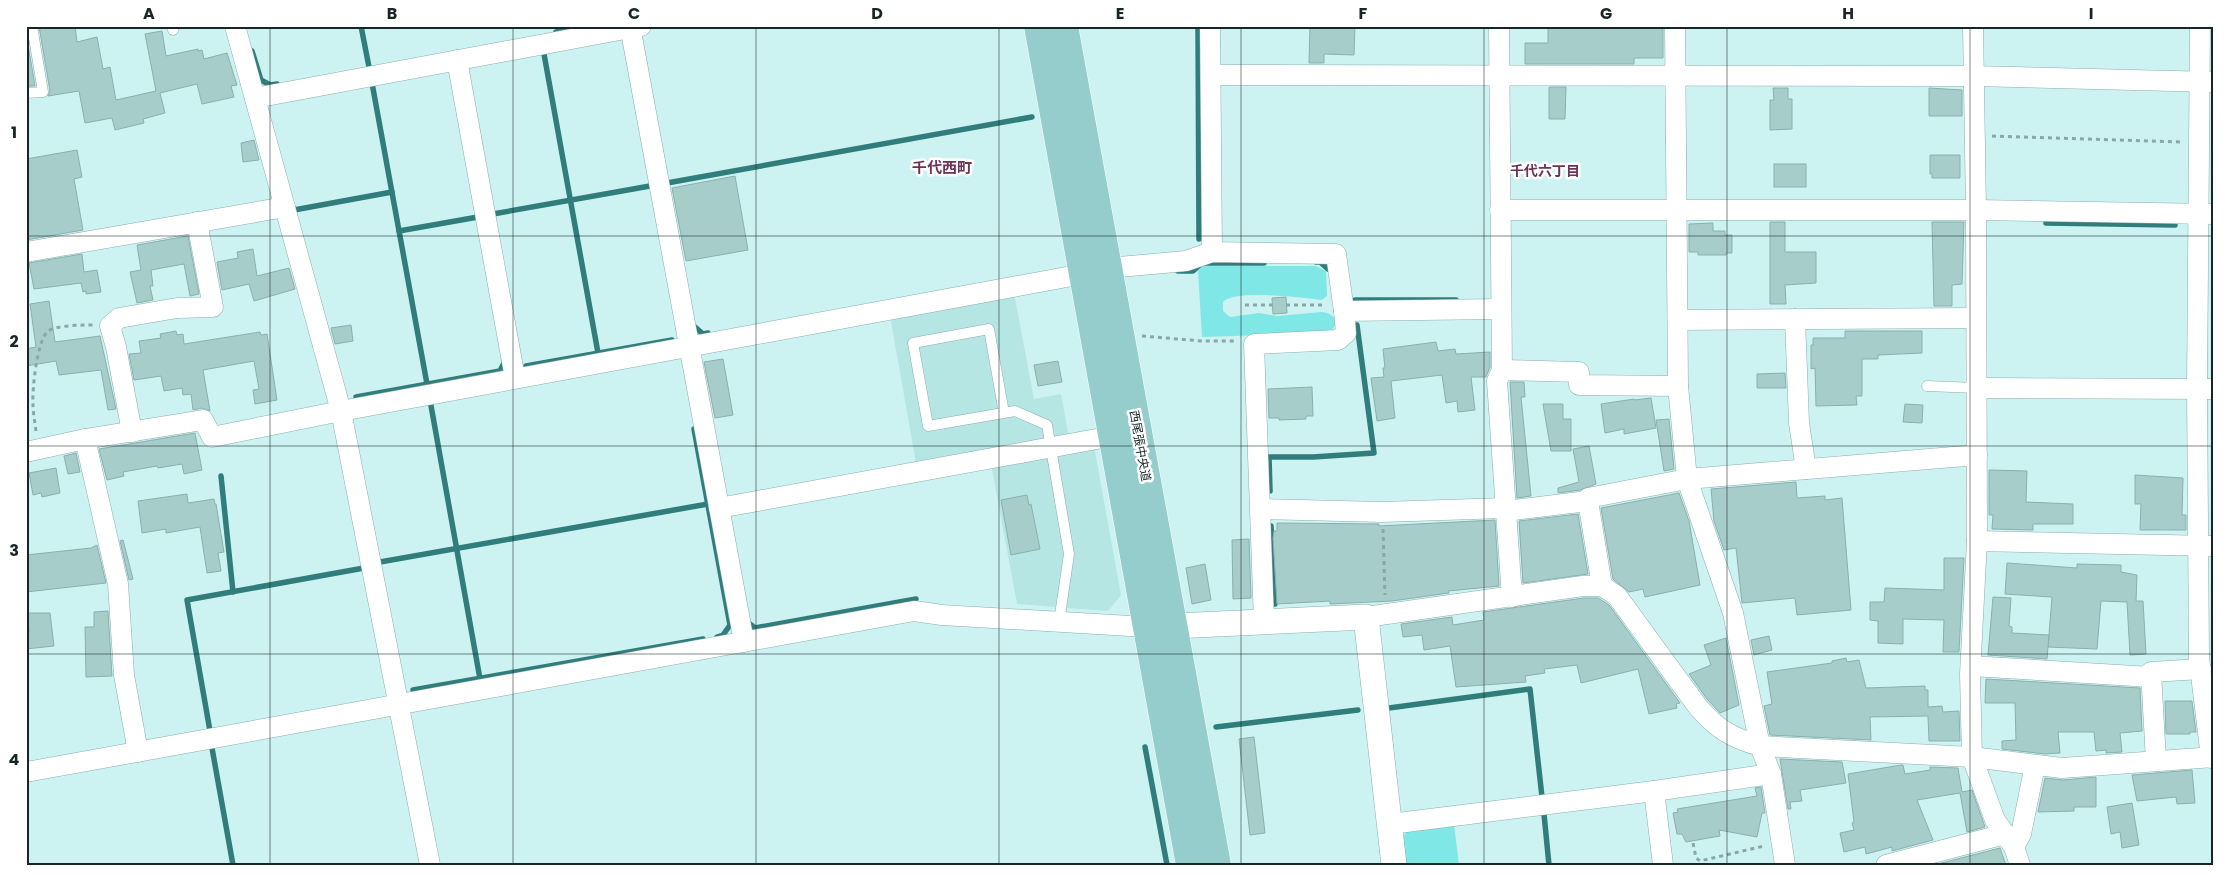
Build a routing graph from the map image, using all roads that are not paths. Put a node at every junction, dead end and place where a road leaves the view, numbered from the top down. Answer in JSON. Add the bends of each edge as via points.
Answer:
{"nodes":[{"id":1,"x":32,"y":26,"type":"edge"},
{"id":2,"x":235,"y":26,"type":"edge"},
{"id":3,"x":1038,"y":26,"type":"edge"},
{"id":4,"x":1064,"y":26,"type":"edge"},
{"id":5,"x":1210,"y":26,"type":"edge"},
{"id":6,"x":1499,"y":26,"type":"edge"},
{"id":7,"x":1675,"y":26,"type":"edge"},
{"id":8,"x":1973,"y":26,"type":"edge"},
{"id":9,"x":2200,"y":26,"type":"edge"},
{"id":10,"x":634,"y":27,"type":"edge"},
{"id":11,"x":457,"y":60,"type":"junction"},
{"id":12,"x":1210,"y":75,"type":"junction"},
{"id":13,"x":1676,"y":75,"type":"junction"},
{"id":14,"x":1499,"y":76,"type":"junction"},
{"id":15,"x":1973,"y":76,"type":"junction"},
{"id":16,"x":2207,"y":82,"type":"edge"},
{"id":17,"x":26,"y":93,"type":"edge"},
{"id":18,"x":255,"y":98,"type":"junction"},
{"id":19,"x":285,"y":207,"type":"junction"},
{"id":20,"x":1500,"y":210,"type":"junction"},
{"id":21,"x":1677,"y":210,"type":"junction"},
{"id":22,"x":1976,"y":210,"type":"junction"},
{"id":23,"x":2206,"y":214,"type":"edge"},
{"id":24,"x":197,"y":222,"type":"junction"},
{"id":25,"x":26,"y":252,"type":"edge"},
{"id":26,"x":1212,"y":252,"type":"junction"},
{"id":27,"x":1095,"y":271,"type":"junction"},
{"id":28,"x":1343,"y":308,"type":"junction"},
{"id":29,"x":1500,"y":309,"type":"junction"},
{"id":30,"x":1976,"y":318,"type":"junction"},
{"id":31,"x":1795,"y":319,"type":"junction"},
{"id":32,"x":1678,"y":320,"type":"junction"},
{"id":33,"x":689,"y":346,"type":"junction"},
{"id":34,"x":1502,"y":370,"type":"junction"},
{"id":35,"x":516,"y":378,"type":"junction"},
{"id":36,"x":1678,"y":386,"type":"junction"},
{"id":37,"x":1927,"y":386,"type":"dead end"},
{"id":38,"x":1976,"y":388,"type":"junction"},
{"id":39,"x":2206,"y":388,"type":"edge"},
{"id":40,"x":340,"y":411,"type":"junction"},
{"id":41,"x":1004,"y":413,"type":"junction"},
{"id":42,"x":132,"y":432,"type":"junction"},
{"id":43,"x":1113,"y":436,"type":"junction"},
{"id":44,"x":85,"y":439,"type":"junction"},
{"id":45,"x":1051,"y":448,"type":"junction"},
{"id":46,"x":33,"y":451,"type":"edge"},
{"id":47,"x":1977,"y":455,"type":"junction"},
{"id":48,"x":1806,"y":469,"type":"junction"},
{"id":49,"x":1687,"y":479,"type":"junction"},
{"id":50,"x":1588,"y":500,"type":"junction"},
{"id":51,"x":719,"y":508,"type":"junction"},
{"id":52,"x":1262,"y":509,"type":"junction"},
{"id":53,"x":1505,"y":510,"type":"junction"},
{"id":54,"x":1977,"y":541,"type":"junction"},
{"id":55,"x":2206,"y":546,"type":"edge"},
{"id":56,"x":1602,"y":586,"type":"junction"},
{"id":57,"x":1512,"y":597,"type":"junction"},
{"id":58,"x":1376,"y":615,"type":"junction"},
{"id":59,"x":1264,"y":621,"type":"junction"},
{"id":60,"x":1059,"y":622,"type":"junction"},
{"id":61,"x":1160,"y":626,"type":"junction"},
{"id":62,"x":744,"y":642,"type":"junction"},
{"id":63,"x":2204,"y":661,"type":"edge"},
{"id":64,"x":1971,"y":666,"type":"junction"},
{"id":65,"x":2151,"y":677,"type":"junction"},
{"id":66,"x":398,"y":705,"type":"junction"},
{"id":67,"x":1760,"y":746,"type":"junction"},
{"id":68,"x":138,"y":752,"type":"junction"},
{"id":69,"x":1972,"y":757,"type":"junction"},
{"id":70,"x":2213,"y":758,"type":"edge"},
{"id":71,"x":2156,"y":761,"type":"junction"},
{"id":72,"x":2035,"y":765,"type":"junction"},
{"id":73,"x":26,"y":772,"type":"edge"},
{"id":74,"x":1771,"y":774,"type":"junction"},
{"id":75,"x":1654,"y":792,"type":"junction"},
{"id":76,"x":1390,"y":824,"type":"junction"},
{"id":77,"x":2013,"y":849,"type":"edge"},
{"id":78,"x":430,"y":865,"type":"edge"},
{"id":79,"x":1190,"y":865,"type":"edge"},
{"id":80,"x":1217,"y":865,"type":"edge"},
{"id":81,"x":1394,"y":865,"type":"edge"},
{"id":82,"x":1663,"y":865,"type":"edge"},
{"id":83,"x":1785,"y":865,"type":"edge"},
{"id":84,"x":1886,"y":865,"type":"edge"}],
"edges":[{"from":1,"to":17,"type":"lane","via":[[43,92]]},
{"from":2,"to":18,"type":"street"},
{"from":3,"to":27,"type":"main road","name":"西尾張中央道"},
{"from":4,"to":27,"type":"main road","name":"西尾張中央道"},
{"from":5,"to":12,"type":"street"},
{"from":6,"to":14,"type":"street"},
{"from":7,"to":13,"type":"street"},
{"from":8,"to":15,"type":"street"},
{"from":9,"to":16,"type":"street"},
{"from":10,"to":11,"type":"street"},
{"from":10,"to":33,"type":"street"},
{"from":11,"to":18,"type":"street"},
{"from":11,"to":35,"type":"street"},
{"from":12,"to":14,"type":"street"},
{"from":12,"to":26,"type":"street"},
{"from":13,"to":14,"type":"street"},
{"from":13,"to":15,"type":"street"},
{"from":13,"to":21,"type":"street"},
{"from":14,"to":20,"type":"street"},
{"from":15,"to":16,"type":"street"},
{"from":15,"to":22,"type":"street"},
{"from":16,"to":23,"type":"street","via":[[2199,143]]},
{"from":18,"to":19,"type":"street"},
{"from":19,"to":24,"type":"street"},
{"from":19,"to":40,"type":"street"},
{"from":20,"to":21,"type":"street"},
{"from":20,"to":29,"type":"street"},
{"from":21,"to":22,"type":"street"},
{"from":21,"to":32,"type":"street"},
{"from":22,"to":23,"type":"street"},
{"from":22,"to":30,"type":"street"},
{"from":23,"to":39,"type":"street"},
{"from":24,"to":25,"type":"street"},
{"from":24,"to":42,"type":"street","via":[[212,307],[177,308],[119,318],[110,326]]},
{"from":26,"to":27,"type":"street","via":[[1186,261]]},
{"from":26,"to":28,"type":"street","via":[[1336,254]]},
{"from":27,"to":33,"type":"street"},
{"from":27,"to":43,"type":"main road","name":"西尾張中央道"},
{"from":27,"to":61,"type":"main road","name":"西尾張中央道","via":[[1120,340]]},
{"from":28,"to":29,"type":"street"},
{"from":28,"to":52,"type":"street","via":[[1346,333],[1338,340],[1254,344]]},
{"from":29,"to":34,"type":"street"},
{"from":30,"to":31,"type":"street"},
{"from":30,"to":38,"type":"street"},
{"from":31,"to":32,"type":"street"},
{"from":31,"to":48,"type":"street","via":[[1799,422]]},
{"from":32,"to":36,"type":"street"},
{"from":33,"to":35,"type":"street"},
{"from":33,"to":51,"type":"street"},
{"from":34,"to":36,"type":"street","via":[[1579,372],[1579,385]]},
{"from":34,"to":53,"type":"street","via":[[1497,381]]},
{"from":35,"to":40,"type":"street"},
{"from":36,"to":49,"type":"street"},
{"from":37,"to":38,"type":"lane"},
{"from":38,"to":39,"type":"street"},
{"from":38,"to":47,"type":"street"},
{"from":39,"to":55,"type":"street"},
{"from":40,"to":42,"type":"street","via":[[212,437],[203,420]]},
{"from":40,"to":66,"type":"street"},
{"from":41,"to":41,"type":"lane","via":[[989,330],[913,343],[928,426]]},
{"from":41,"to":45,"type":"lane","via":[[1015,411],[1047,425]]},
{"from":42,"to":44,"type":"street"},
{"from":43,"to":45,"type":"street"},
{"from":43,"to":61,"type":"main road","name":"西尾張中央道"},
{"from":44,"to":46,"type":"street"},
{"from":44,"to":68,"type":"street","via":[[118,584],[124,675]]},
{"from":45,"to":51,"type":"street"},
{"from":45,"to":60,"type":"lane","via":[[1069,554]]},
{"from":47,"to":48,"type":"street"},
{"from":47,"to":54,"type":"street"},
{"from":48,"to":49,"type":"street"},
{"from":49,"to":50,"type":"street"},
{"from":49,"to":67,"type":"street","via":[[1732,613]]},
{"from":50,"to":53,"type":"street"},
{"from":50,"to":56,"type":"street"},
{"from":51,"to":62,"type":"street"},
{"from":52,"to":53,"type":"street","via":[[1382,512]]},
{"from":52,"to":59,"type":"street"},
{"from":53,"to":57,"type":"street"},
{"from":54,"to":55,"type":"street"},
{"from":54,"to":64,"type":"street"},
{"from":55,"to":63,"type":"street"},
{"from":56,"to":57,"type":"street"},
{"from":56,"to":67,"type":"street","via":[[1617,596],[1713,724],[1738,740]]},
{"from":57,"to":58,"type":"street"},
{"from":58,"to":59,"type":"street"},
{"from":58,"to":76,"type":"street"},
{"from":59,"to":61,"type":"street"},
{"from":60,"to":61,"type":"street"},
{"from":60,"to":62,"type":"street","via":[[914,611]]},
{"from":61,"to":79,"type":"main road","name":"西尾張中央道"},
{"from":61,"to":80,"type":"main road","name":"西尾張中央道"},
{"from":62,"to":66,"type":"street"},
{"from":63,"to":65,"type":"street","via":[[2151,672]]},
{"from":63,"to":70,"type":"street"},
{"from":64,"to":65,"type":"street"},
{"from":64,"to":69,"type":"street"},
{"from":65,"to":71,"type":"street"},
{"from":66,"to":68,"type":"street"},
{"from":66,"to":78,"type":"street"},
{"from":67,"to":69,"type":"street"},
{"from":67,"to":74,"type":"street"},
{"from":68,"to":73,"type":"street"},
{"from":69,"to":72,"type":"street"},
{"from":69,"to":77,"type":"street","via":[[1995,820]]},
{"from":70,"to":71,"type":"street"},
{"from":71,"to":72,"type":"street","via":[[2062,768]]},
{"from":72,"to":77,"type":"street","via":[[2021,834]]},
{"from":74,"to":75,"type":"street"},
{"from":74,"to":83,"type":"street"},
{"from":75,"to":76,"type":"street"},
{"from":75,"to":82,"type":"street"},
{"from":76,"to":81,"type":"street"},
{"from":77,"to":84,"type":"street"}]}
